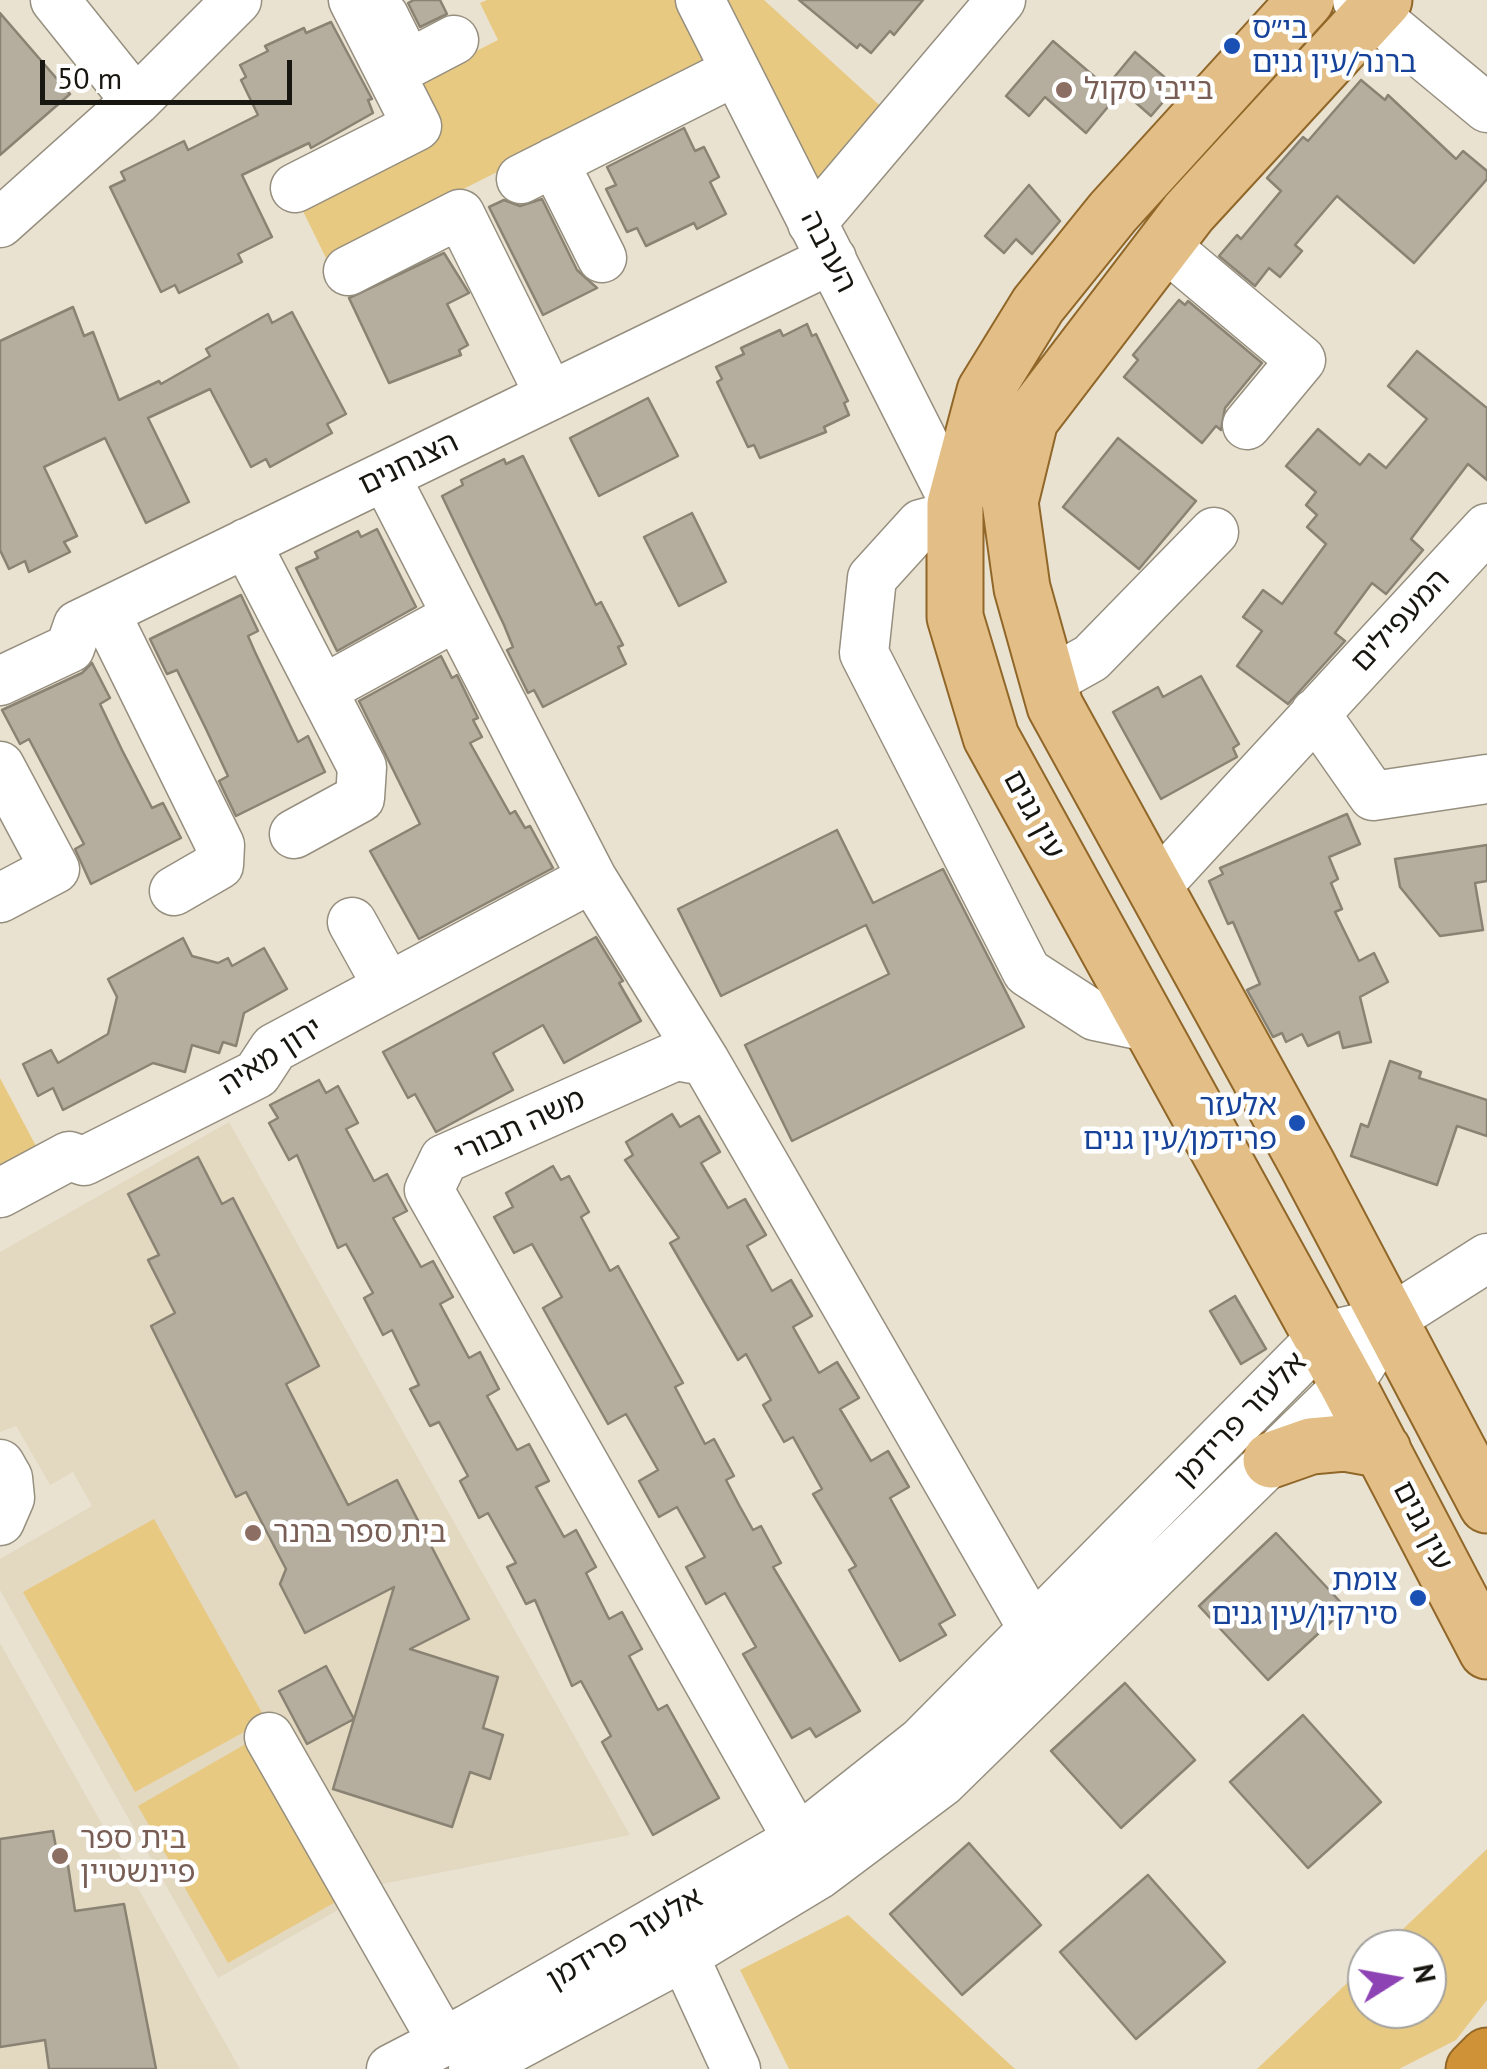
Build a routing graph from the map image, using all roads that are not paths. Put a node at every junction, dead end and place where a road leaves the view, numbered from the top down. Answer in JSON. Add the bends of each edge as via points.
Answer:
{"nodes":[{"id":1,"x":55,"y":0,"type":"edge"},
{"id":2,"x":237,"y":0,"type":"edge"},
{"id":3,"x":353,"y":0,"type":"edge"},
{"id":4,"x":375,"y":0,"type":"edge"},
{"id":5,"x":700,"y":0,"type":"edge"},
{"id":6,"x":1001,"y":0,"type":"edge"},
{"id":7,"x":1306,"y":0,"type":"edge"},
{"id":8,"x":1371,"y":4,"type":"edge"},
{"id":9,"x":454,"y":40,"type":"dead end"},
{"id":10,"x":736,"y":71,"type":"junction"},
{"id":11,"x":136,"y":101,"type":"junction"},
{"id":12,"x":1487,"y":108,"type":"edge"},
{"id":13,"x":295,"y":188,"type":"dead end"},
{"id":14,"x":0,"y":223,"type":"edge"},
{"id":15,"x":822,"y":241,"type":"junction"},
{"id":16,"x":1164,"y":245,"type":"junction"},
{"id":17,"x":602,"y":258,"type":"dead end"},
{"id":18,"x":348,"y":271,"type":"dead end"},
{"id":19,"x":550,"y":396,"type":"junction"},
{"id":20,"x":1247,"y":425,"type":"dead end"},
{"id":21,"x":385,"y":476,"type":"junction"},
{"id":22,"x":955,"y":510,"type":"junction"},
{"id":23,"x":1487,"y":528,"type":"edge"},
{"id":24,"x":1214,"y":532,"type":"dead end"},
{"id":25,"x":246,"y":544,"type":"junction"},
{"id":26,"x":105,"y":612,"type":"junction"},
{"id":27,"x":445,"y":626,"type":"dead end"},
{"id":28,"x":0,"y":682,"type":"edge"},
{"id":29,"x":1048,"y":682,"type":"junction"},
{"id":30,"x":322,"y":690,"type":"junction"},
{"id":31,"x":1315,"y":713,"type":"junction"},
{"id":32,"x":0,"y":766,"type":"edge"},
{"id":33,"x":1487,"y":779,"type":"edge"},
{"id":34,"x":294,"y":834,"type":"dead end"},
{"id":35,"x":592,"y":878,"type":"junction"},
{"id":36,"x":1156,"y":886,"type":"junction"},
{"id":37,"x":174,"y":891,"type":"dead end"},
{"id":38,"x":0,"y":898,"type":"edge"},
{"id":39,"x":352,"y":922,"type":"dead end"},
{"id":40,"x":388,"y":987,"type":"junction"},
{"id":41,"x":1148,"y":1027,"type":"junction"},
{"id":42,"x":705,"y":1060,"type":"junction"},
{"id":43,"x":0,"y":1193,"type":"edge"},
{"id":44,"x":1487,"y":1258,"type":"edge"},
{"id":45,"x":1388,"y":1321,"type":"junction"},
{"id":46,"x":1322,"y":1337,"type":"junction"},
{"id":47,"x":1348,"y":1385,"type":"junction"},
{"id":48,"x":1382,"y":1450,"type":"junction"},
{"id":49,"x":1271,"y":1460,"type":"junction"},
{"id":50,"x":0,"y":1464,"type":"edge"},
{"id":51,"x":1487,"y":1506,"type":"edge"},
{"id":52,"x":0,"y":1521,"type":"edge"},
{"id":53,"x":1487,"y":1651,"type":"edge"},
{"id":54,"x":1044,"y":1652,"type":"junction"},
{"id":55,"x":269,"y":1737,"type":"dead end"},
{"id":56,"x":808,"y":1857,"type":"junction"},
{"id":57,"x":684,"y":1956,"type":"junction"},
{"id":58,"x":1487,"y":2056,"type":"edge"},
{"id":59,"x":470,"y":2061,"type":"edge"},
{"id":60,"x":391,"y":2069,"type":"edge"},
{"id":61,"x":736,"y":2069,"type":"edge"},
{"id":62,"x":1474,"y":2069,"type":"edge"}],
"edges":[{"from":1,"to":11,"type":"street"},
{"from":2,"to":11,"type":"street"},
{"from":3,"to":13,"type":"street","via":[[417,126]]},
{"from":4,"to":9,"type":"street","via":[[408,64]]},
{"from":5,"to":10,"type":"street","name":"הערבה"},
{"from":6,"to":15,"type":"street","name":"הצנחנים"},
{"from":7,"to":22,"type":"main road","name":"עין גנים","via":[[1038,305],[986,391]]},
{"from":8,"to":12,"type":"street"},
{"from":8,"to":16,"type":"main road"},
{"from":10,"to":15,"type":"street","name":"הערבה"},
{"from":10,"to":17,"type":"street","via":[[538,171]]},
{"from":11,"to":14,"type":"street"},
{"from":15,"to":19,"type":"street","name":"הצנחנים"},
{"from":15,"to":22,"type":"street","name":"הערבה"},
{"from":16,"to":20,"type":"street","via":[[1301,360]]},
{"from":16,"to":29,"type":"main road","via":[[1030,420],[1010,502],[1022,588]]},
{"from":18,"to":19,"type":"street","via":[[460,214]]},
{"from":19,"to":21,"type":"street","name":"הצנחנים"},
{"from":21,"to":25,"type":"street","name":"הצנחנים"},
{"from":21,"to":35,"type":"street"},
{"from":22,"to":41,"type":"main road","name":"עין גנים","via":[[955,617],[991,737]]},
{"from":22,"to":41,"type":"street","via":[[921,524],[872,578],[864,653],[1026,972],[1095,1016]]},
{"from":23,"to":31,"type":"street","name":"המעפילים"},
{"from":24,"to":29,"type":"street","via":[[1091,658]]},
{"from":25,"to":26,"type":"street","name":"הצנחנים"},
{"from":25,"to":30,"type":"street"},
{"from":26,"to":28,"type":"street","name":"הצנחנים","via":[[78,625],[70,648]]},
{"from":26,"to":37,"type":"street","via":[[220,845],[219,865]]},
{"from":27,"to":30,"type":"street"},
{"from":29,"to":36,"type":"main road","via":[[1055,706]]},
{"from":30,"to":34,"type":"street","via":[[362,767],[360,798]]},
{"from":31,"to":33,"type":"street","via":[[1373,796]]},
{"from":31,"to":36,"type":"street","name":"המעפילים"},
{"from":32,"to":38,"type":"street","via":[[55,869]]},
{"from":35,"to":40,"type":"street","name":"ירון מאיה"},
{"from":35,"to":42,"type":"street"},
{"from":36,"to":45,"type":"main road"},
{"from":39,"to":40,"type":"street"},
{"from":40,"to":43,"type":"street","name":"ירון מאיה","via":[[274,1048],[257,1074],[84,1161],[69,1156]]},
{"from":41,"to":46,"type":"main road","name":"עין גנים"},
{"from":42,"to":54,"type":"street"},
{"from":42,"to":56,"type":"street","name":"משה תבורי","via":[[676,1056],[444,1160],[430,1190]]},
{"from":44,"to":45,"type":"street"},
{"from":45,"to":46,"type":"street","name":"אלעזר פרידמן"},
{"from":45,"to":47,"type":"street","name":"אלעזר פרידמן"},
{"from":45,"to":51,"type":"main road"},
{"from":46,"to":47,"type":"main road","name":"עין גנים"},
{"from":46,"to":54,"type":"street","name":"אלעזר פרידמן"},
{"from":47,"to":48,"type":"main road","name":"עין גנים"},
{"from":47,"to":49,"type":"street","name":"אלעזר פרידמן"},
{"from":48,"to":49,"type":"main road","via":[[1344,1443]]},
{"from":48,"to":53,"type":"main road","name":"עין גנים"},
{"from":49,"to":54,"type":"street","name":"אלעזר פרידמן"},
{"from":50,"to":52,"type":"street","via":[[10,1498]]},
{"from":54,"to":56,"type":"street","name":"אלעזר פרידמן","via":[[942,1782]]},
{"from":55,"to":59,"type":"street"},
{"from":56,"to":57,"type":"street","name":"אלעזר פרידמן"},
{"from":56,"to":59,"type":"street","name":"אלעזר פרידמן"},
{"from":57,"to":59,"type":"street","name":"אלעזר פרידמן"},
{"from":57,"to":61,"type":"street"},
{"from":58,"to":62,"type":"highway"},
{"from":59,"to":60,"type":"street","name":"אלעזר פרידמן"}]}
